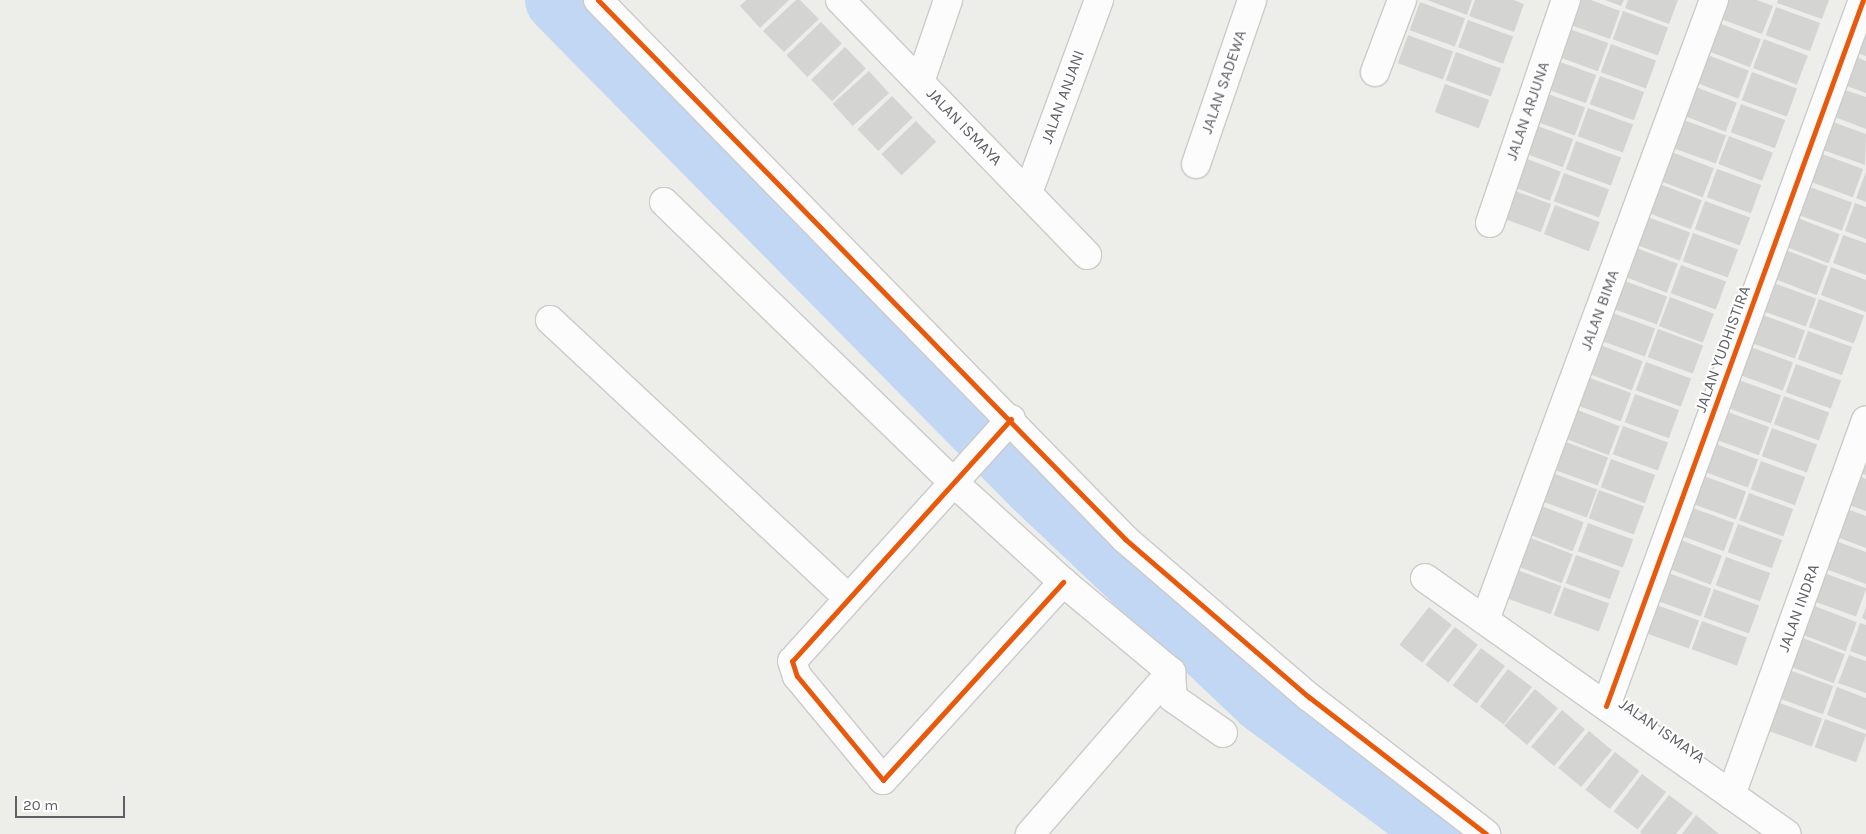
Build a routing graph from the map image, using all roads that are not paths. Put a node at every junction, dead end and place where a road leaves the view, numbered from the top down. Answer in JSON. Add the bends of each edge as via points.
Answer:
{"nodes":[{"id":1,"x":598,"y":0,"type":"edge"},
{"id":2,"x":840,"y":0,"type":"edge"},
{"id":3,"x":948,"y":0,"type":"edge"},
{"id":4,"x":1099,"y":0,"type":"edge"},
{"id":5,"x":1252,"y":0,"type":"edge"},
{"id":6,"x":1402,"y":0,"type":"edge"},
{"id":7,"x":1566,"y":0,"type":"edge"},
{"id":8,"x":1714,"y":0,"type":"edge"},
{"id":9,"x":1863,"y":0,"type":"edge"},
{"id":10,"x":1375,"y":72,"type":"dead end"},
{"id":11,"x":920,"y":82,"type":"junction"},
{"id":12,"x":1196,"y":164,"type":"dead end"},
{"id":13,"x":1028,"y":193,"type":"junction"},
{"id":14,"x":664,"y":202,"type":"dead end"},
{"id":15,"x":1490,"y":223,"type":"dead end"},
{"id":16,"x":1087,"y":255,"type":"dead end"},
{"id":17,"x":550,"y":320,"type":"dead end"},
{"id":18,"x":1011,"y":419,"type":"junction"},
{"id":19,"x":1866,"y":421,"type":"edge"},
{"id":20,"x":952,"y":481,"type":"junction"},
{"id":21,"x":1425,"y":578,"type":"dead end"},
{"id":22,"x":1063,"y":582,"type":"junction"},
{"id":23,"x":847,"y":597,"type":"junction"},
{"id":24,"x":1485,"y":620,"type":"junction"},
{"id":25,"x":1171,"y":672,"type":"junction"},
{"id":26,"x":1606,"y":706,"type":"junction"},
{"id":27,"x":1223,"y":733,"type":"dead end"},
{"id":28,"x":1731,"y":795,"type":"junction"},
{"id":29,"x":1030,"y":834,"type":"edge"},
{"id":30,"x":1486,"y":834,"type":"edge"},
{"id":31,"x":1786,"y":834,"type":"edge"}],
"edges":[{"from":1,"to":18,"type":"street"},
{"from":2,"to":11,"type":"street","name":"JALAN ISMAYA"},
{"from":3,"to":11,"type":"street"},
{"from":4,"to":13,"type":"street","name":"JALAN ANJANI"},
{"from":5,"to":12,"type":"street","name":"JALAN SADEWA"},
{"from":6,"to":10,"type":"street"},
{"from":7,"to":15,"type":"street","name":"JALAN ARJUNA"},
{"from":8,"to":24,"type":"street","name":"JALAN BIMA"},
{"from":9,"to":26,"type":"street","name":"JALAN YUDHISTIRA"},
{"from":11,"to":13,"type":"street","name":"JALAN ISMAYA"},
{"from":13,"to":16,"type":"street","name":"JALAN ISMAYA"},
{"from":14,"to":20,"type":"street"},
{"from":17,"to":23,"type":"street"},
{"from":18,"to":20,"type":"street"},
{"from":18,"to":30,"type":"street","via":[[1125,539],[1317,703]]},
{"from":19,"to":28,"type":"street","name":"JALAN INDRA"},
{"from":20,"to":22,"type":"street"},
{"from":20,"to":23,"type":"street"},
{"from":21,"to":24,"type":"street","name":"JALAN ISMAYA"},
{"from":22,"to":23,"type":"street","via":[[883,780],[797,676],[792,661]]},
{"from":22,"to":25,"type":"street"},
{"from":24,"to":26,"type":"street","name":"JALAN ISMAYA"},
{"from":25,"to":27,"type":"street","via":[[1173,698]]},
{"from":25,"to":29,"type":"street"},
{"from":26,"to":28,"type":"street","name":"JALAN ISMAYA"},
{"from":28,"to":31,"type":"street","name":"JALAN ISMAYA"}]}
